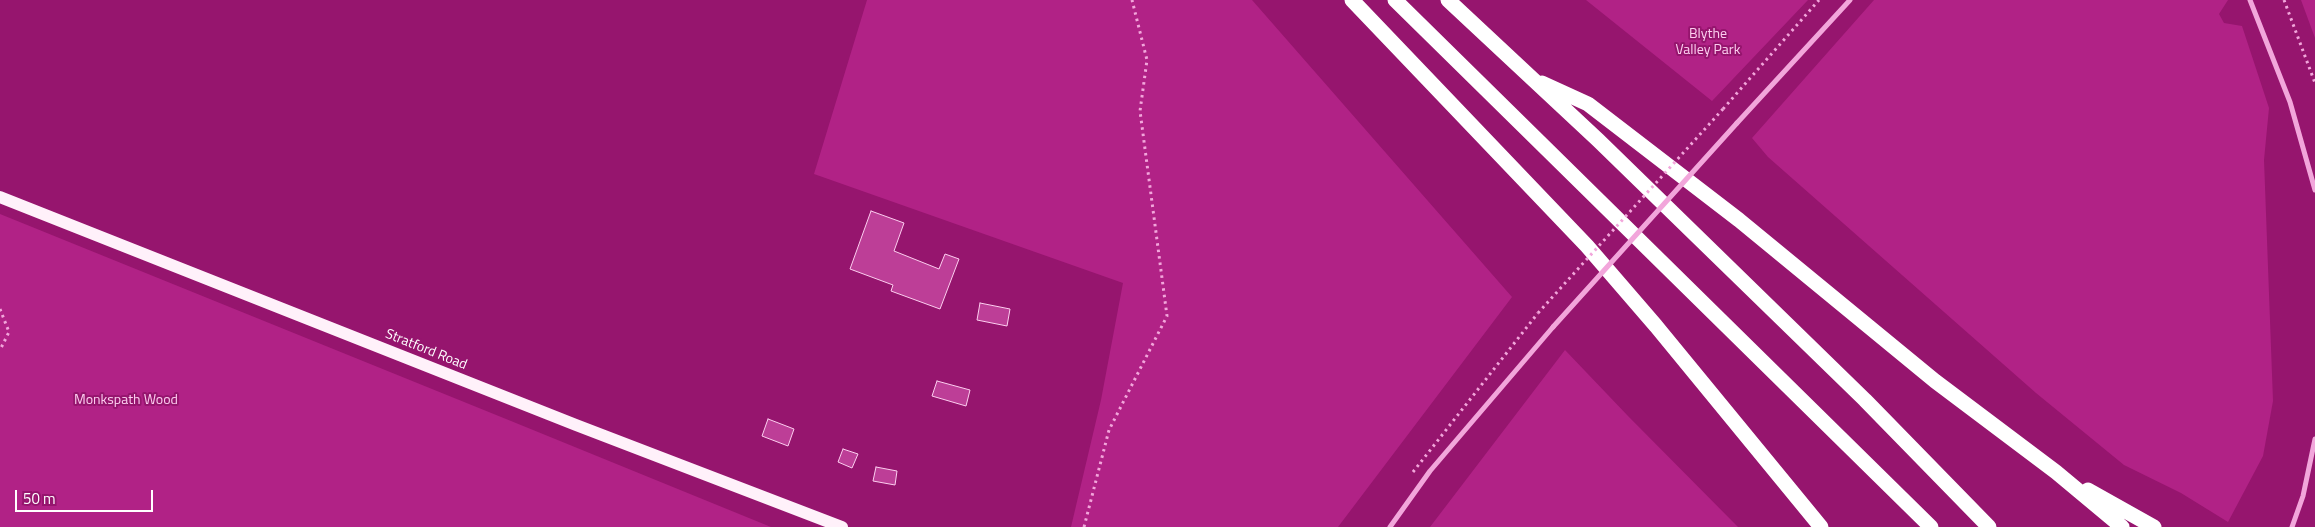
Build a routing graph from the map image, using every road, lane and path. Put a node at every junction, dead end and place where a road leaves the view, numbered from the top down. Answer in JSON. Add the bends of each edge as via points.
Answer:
{"nodes":[{"id":1,"x":1132,"y":0,"type":"edge"},
{"id":2,"x":1352,"y":0,"type":"edge"},
{"id":3,"x":1395,"y":0,"type":"edge"},
{"id":4,"x":1448,"y":0,"type":"edge"},
{"id":5,"x":1819,"y":0,"type":"edge"},
{"id":6,"x":1850,"y":0,"type":"edge"},
{"id":7,"x":2250,"y":0,"type":"edge"},
{"id":8,"x":2284,"y":0,"type":"edge"},
{"id":9,"x":1531,"y":79,"type":"junction"},
{"id":10,"x":2315,"y":83,"type":"edge"},
{"id":11,"x":2315,"y":190,"type":"edge"},
{"id":12,"x":0,"y":196,"type":"edge"},
{"id":13,"x":0,"y":309,"type":"edge"},
{"id":14,"x":0,"y":350,"type":"edge"},
{"id":15,"x":2315,"y":439,"type":"edge"},
{"id":16,"x":2056,"y":472,"type":"junction"},
{"id":17,"x":1409,"y":478,"type":"dead end"},
{"id":18,"x":842,"y":527,"type":"edge"},
{"id":19,"x":1084,"y":527,"type":"edge"},
{"id":20,"x":1390,"y":527,"type":"edge"},
{"id":21,"x":1821,"y":527,"type":"edge"},
{"id":22,"x":1931,"y":527,"type":"edge"},
{"id":23,"x":1989,"y":527,"type":"edge"},
{"id":24,"x":2122,"y":527,"type":"edge"},
{"id":25,"x":2154,"y":527,"type":"edge"},
{"id":26,"x":2292,"y":527,"type":"edge"}],
"edges":[{"from":1,"to":19,"type":"path","via":[[1147,60],[1140,111],[1167,316],[1109,430]]},
{"from":2,"to":21,"type":"highway","via":[[1587,246]]},
{"from":3,"to":22,"type":"highway"},
{"from":4,"to":9,"type":"highway"},
{"from":5,"to":17,"type":"path","bridge":true,"via":[[1538,313]]},
{"from":6,"to":20,"type":"street","bridge":true,"via":[[1553,327],[1430,471]]},
{"from":7,"to":11,"type":"street","via":[[2290,102]]},
{"from":8,"to":10,"type":"path"},
{"from":9,"to":16,"type":"highway","via":[[1588,104],[1739,220],[1935,381]]},
{"from":9,"to":23,"type":"highway","via":[[1858,393]]},
{"from":12,"to":18,"type":"main road","name":"Stratford Road","via":[[566,422]]},
{"from":13,"to":14,"type":"path","via":[[9,332]]},
{"from":15,"to":26,"type":"street","via":[[2303,496]]},
{"from":16,"to":24,"type":"highway"},
{"from":16,"to":25,"type":"highway"}]}
